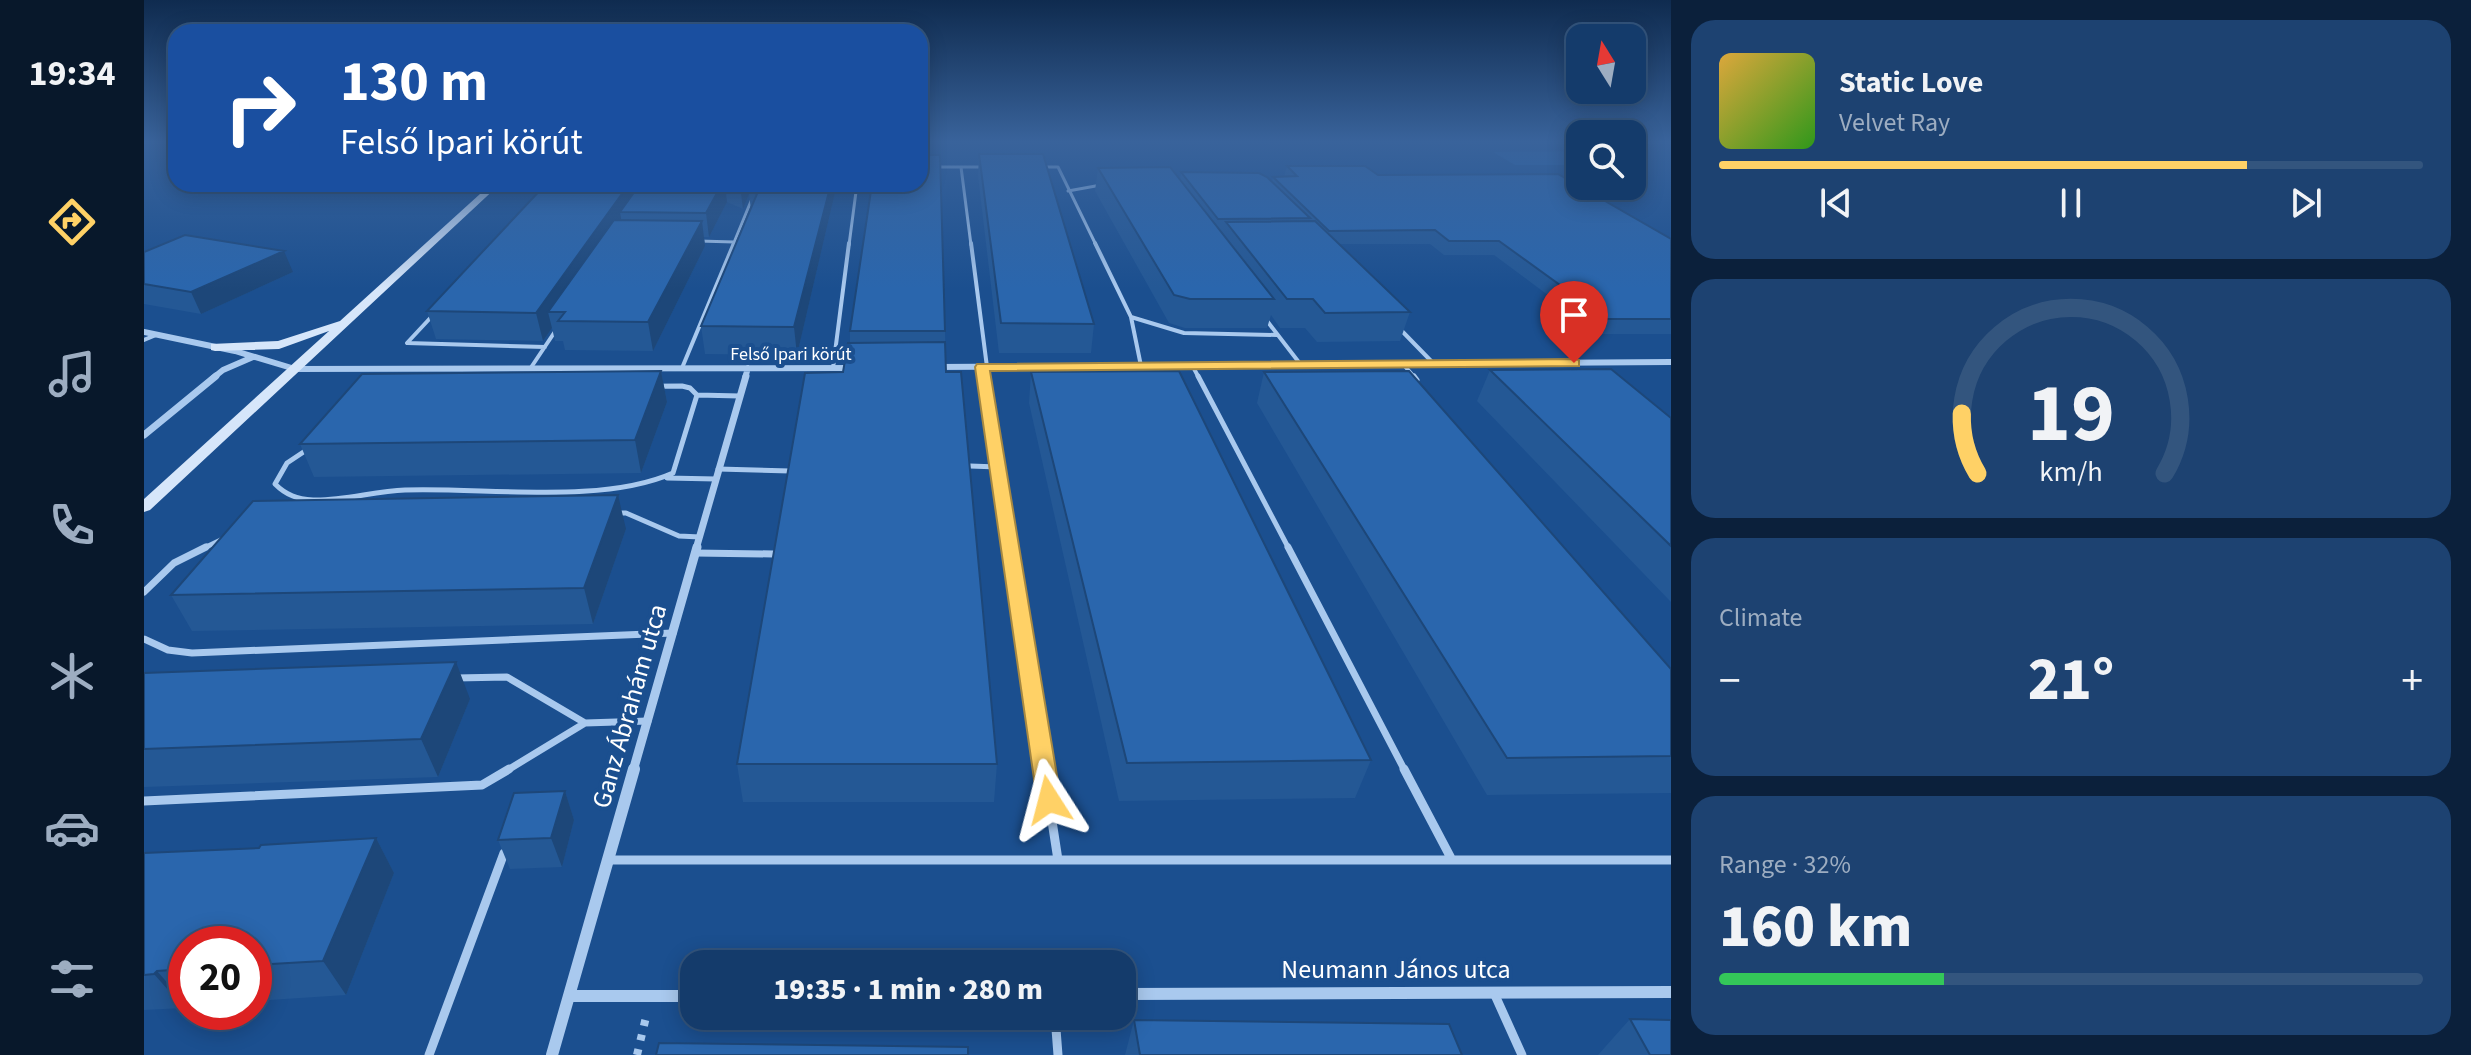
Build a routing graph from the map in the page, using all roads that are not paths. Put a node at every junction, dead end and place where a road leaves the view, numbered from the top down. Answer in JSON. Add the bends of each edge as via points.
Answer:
{"nodes":[{"id":1,"x":964,"y":190,"type":"edge"},
{"id":2,"x":1068,"y":191,"type":"edge"},
{"id":3,"x":487,"y":192,"type":"edge"},
{"id":4,"x":755,"y":192,"type":"edge"},
{"id":5,"x":856,"y":192,"type":"edge"},
{"id":6,"x":690,"y":241,"type":"edge"},
{"id":7,"x":734,"y":242,"type":"junction"},
{"id":8,"x":439,"y":309,"type":"edge"},
{"id":9,"x":1261,"y":312,"type":"edge"},
{"id":10,"x":1131,"y":317,"type":"junction"},
{"id":11,"x":350,"y":319,"type":"junction"},
{"id":12,"x":562,"y":320,"type":"edge"},
{"id":13,"x":1391,"y":320,"type":"edge"},
{"id":14,"x":144,"y":332,"type":"edge"},
{"id":15,"x":156,"y":335,"type":"junction"},
{"id":16,"x":1277,"y":335,"type":"junction"},
{"id":17,"x":144,"y":340,"type":"edge"},
{"id":18,"x":215,"y":347,"type":"junction"},
{"id":19,"x":545,"y":347,"type":"junction"},
{"id":20,"x":253,"y":356,"type":"junction"},
{"id":21,"x":1671,"y":362,"type":"edge"},
{"id":22,"x":1601,"y":363,"type":"junction"},
{"id":23,"x":1403,"y":364,"type":"junction"},
{"id":24,"x":1434,"y":364,"type":"junction"},
{"id":25,"x":1192,"y":365,"type":"junction"},
{"id":26,"x":1301,"y":365,"type":"junction"},
{"id":27,"x":1141,"y":366,"type":"junction"},
{"id":28,"x":922,"y":367,"type":"edge"},
{"id":29,"x":985,"y":367,"type":"junction"},
{"id":30,"x":682,"y":368,"type":"junction"},
{"id":31,"x":748,"y":368,"type":"junction"},
{"id":32,"x":833,"y":368,"type":"junction"},
{"id":33,"x":863,"y":368,"type":"edge"},
{"id":34,"x":295,"y":369,"type":"junction"},
{"id":35,"x":530,"y":369,"type":"junction"},
{"id":36,"x":1613,"y":372,"type":"edge"},
{"id":37,"x":1424,"y":388,"type":"edge"},
{"id":38,"x":697,"y":395,"type":"junction"},
{"id":39,"x":740,"y":396,"type":"junction"},
{"id":40,"x":144,"y":435,"type":"edge"},
{"id":41,"x":970,"y":466,"type":"edge"},
{"id":42,"x":998,"y":467,"type":"junction"},
{"id":43,"x":790,"y":471,"type":"edge"},
{"id":44,"x":717,"y":474,"type":"junction"},
{"id":45,"x":667,"y":478,"type":"junction"},
{"id":46,"x":144,"y":507,"type":"edge"},
{"id":47,"x":610,"y":513,"type":"edge"},
{"id":48,"x":236,"y":533,"type":"edge"},
{"id":49,"x":700,"y":537,"type":"junction"},
{"id":50,"x":695,"y":553,"type":"junction"},
{"id":51,"x":773,"y":554,"type":"edge"},
{"id":52,"x":144,"y":592,"type":"edge"},
{"id":53,"x":673,"y":633,"type":"junction"},
{"id":54,"x":144,"y":639,"type":"edge"},
{"id":55,"x":444,"y":678,"type":"edge"},
{"id":56,"x":648,"y":721,"type":"junction"},
{"id":57,"x":585,"y":723,"type":"junction"},
{"id":58,"x":144,"y":801,"type":"edge"},
{"id":59,"x":504,"y":853,"type":"edge"},
{"id":60,"x":609,"y":860,"type":"junction"},
{"id":61,"x":1058,"y":860,"type":"junction"},
{"id":62,"x":1452,"y":860,"type":"junction"},
{"id":63,"x":1671,"y":860,"type":"edge"},
{"id":64,"x":1671,"y":992,"type":"edge"},
{"id":65,"x":1494,"y":993,"type":"junction"},
{"id":66,"x":1136,"y":994,"type":"edge"},
{"id":67,"x":570,"y":996,"type":"junction"},
{"id":68,"x":680,"y":996,"type":"edge"},
{"id":69,"x":1056,"y":1030,"type":"edge"},
{"id":70,"x":429,"y":1055,"type":"edge"},
{"id":71,"x":552,"y":1055,"type":"edge"},
{"id":72,"x":1058,"y":1055,"type":"edge"},
{"id":73,"x":1522,"y":1055,"type":"edge"}],
"edges":[{"from":1,"to":29,"type":"lane"},
{"from":2,"to":10,"type":"lane"},
{"from":3,"to":11,"type":"main road"},
{"from":4,"to":7,"type":"lane"},
{"from":5,"to":32,"type":"lane"},
{"from":6,"to":7,"type":"lane"},
{"from":7,"to":30,"type":"lane"},
{"from":8,"to":19,"type":"lane","via":[[407,343]]},
{"from":9,"to":16,"type":"lane"},
{"from":10,"to":16,"type":"lane","via":[[1175,334]]},
{"from":10,"to":27,"type":"lane"},
{"from":11,"to":18,"type":"main road","via":[[288,343]]},
{"from":11,"to":34,"type":"main road"},
{"from":12,"to":19,"type":"lane"},
{"from":13,"to":24,"type":"lane"},
{"from":14,"to":15,"type":"street","name":"Felső Ipari körút"},
{"from":15,"to":17,"type":"lane"},
{"from":15,"to":18,"type":"street","name":"Felső Ipari körút"},
{"from":16,"to":26,"type":"lane"},
{"from":18,"to":20,"type":"street","name":"Felső Ipari körút"},
{"from":19,"to":35,"type":"lane"},
{"from":20,"to":34,"type":"street","name":"Felső Ipari körút"},
{"from":20,"to":40,"type":"street","via":[[223,370]]},
{"from":21,"to":22,"type":"street"},
{"from":22,"to":24,"type":"street"},
{"from":22,"to":36,"type":"lane"},
{"from":23,"to":24,"type":"street"},
{"from":23,"to":26,"type":"street"},
{"from":23,"to":37,"type":"lane"},
{"from":25,"to":26,"type":"street"},
{"from":25,"to":27,"type":"street"},
{"from":25,"to":62,"type":"lane"},
{"from":27,"to":29,"type":"street"},
{"from":28,"to":29,"type":"street"},
{"from":29,"to":42,"type":"lane"},
{"from":30,"to":31,"type":"street","name":"Felső Ipari körút"},
{"from":30,"to":35,"type":"street","name":"Felső Ipari körút"},
{"from":31,"to":32,"type":"street","name":"Felső Ipari körút"},
{"from":31,"to":39,"type":"street","name":"Ganz Ábrahám utca"},
{"from":32,"to":33,"type":"street","name":"Felső Ipari körút"},
{"from":34,"to":35,"type":"street","name":"Felső Ipari körút"},
{"from":34,"to":46,"type":"main road"},
{"from":38,"to":39,"type":"lane"},
{"from":38,"to":45,"type":"lane"},
{"from":38,"to":45,"type":"lane","via":[[682,386],[376,391],[357,400],[314,445],[287,463],[275,484],[296,498],[319,500],[399,490],[611,489]]},
{"from":39,"to":44,"type":"street","name":"Ganz Ábrahám utca"},
{"from":41,"to":42,"type":"lane"},
{"from":42,"to":61,"type":"lane"},
{"from":43,"to":44,"type":"lane"},
{"from":44,"to":45,"type":"lane"},
{"from":44,"to":49,"type":"street","name":"Ganz Ábrahám utca"},
{"from":47,"to":49,"type":"lane","via":[[626,513],[679,536]]},
{"from":48,"to":52,"type":"lane","via":[[174,563]]},
{"from":49,"to":50,"type":"street","name":"Ganz Ábrahám utca"},
{"from":50,"to":51,"type":"lane"},
{"from":50,"to":53,"type":"street","name":"Ganz Ábrahám utca"},
{"from":53,"to":54,"type":"lane","via":[[192,653]]},
{"from":53,"to":56,"type":"street","name":"Ganz Ábrahám utca"},
{"from":55,"to":57,"type":"lane","via":[[507,677]]},
{"from":56,"to":57,"type":"lane"},
{"from":56,"to":60,"type":"street","name":"Ganz Ábrahám utca"},
{"from":57,"to":58,"type":"lane","via":[[482,785]]},
{"from":59,"to":70,"type":"lane"},
{"from":60,"to":61,"type":"lane"},
{"from":60,"to":67,"type":"street","name":"Ganz Ábrahám utca"},
{"from":61,"to":62,"type":"lane"},
{"from":62,"to":63,"type":"lane"},
{"from":64,"to":65,"type":"street","name":"Neumann János utca"},
{"from":65,"to":66,"type":"street","name":"Neumann János utca"},
{"from":65,"to":73,"type":"lane"},
{"from":67,"to":68,"type":"street"},
{"from":67,"to":71,"type":"street","name":"Ganz Ábrahám utca"},
{"from":69,"to":72,"type":"lane"}]}
